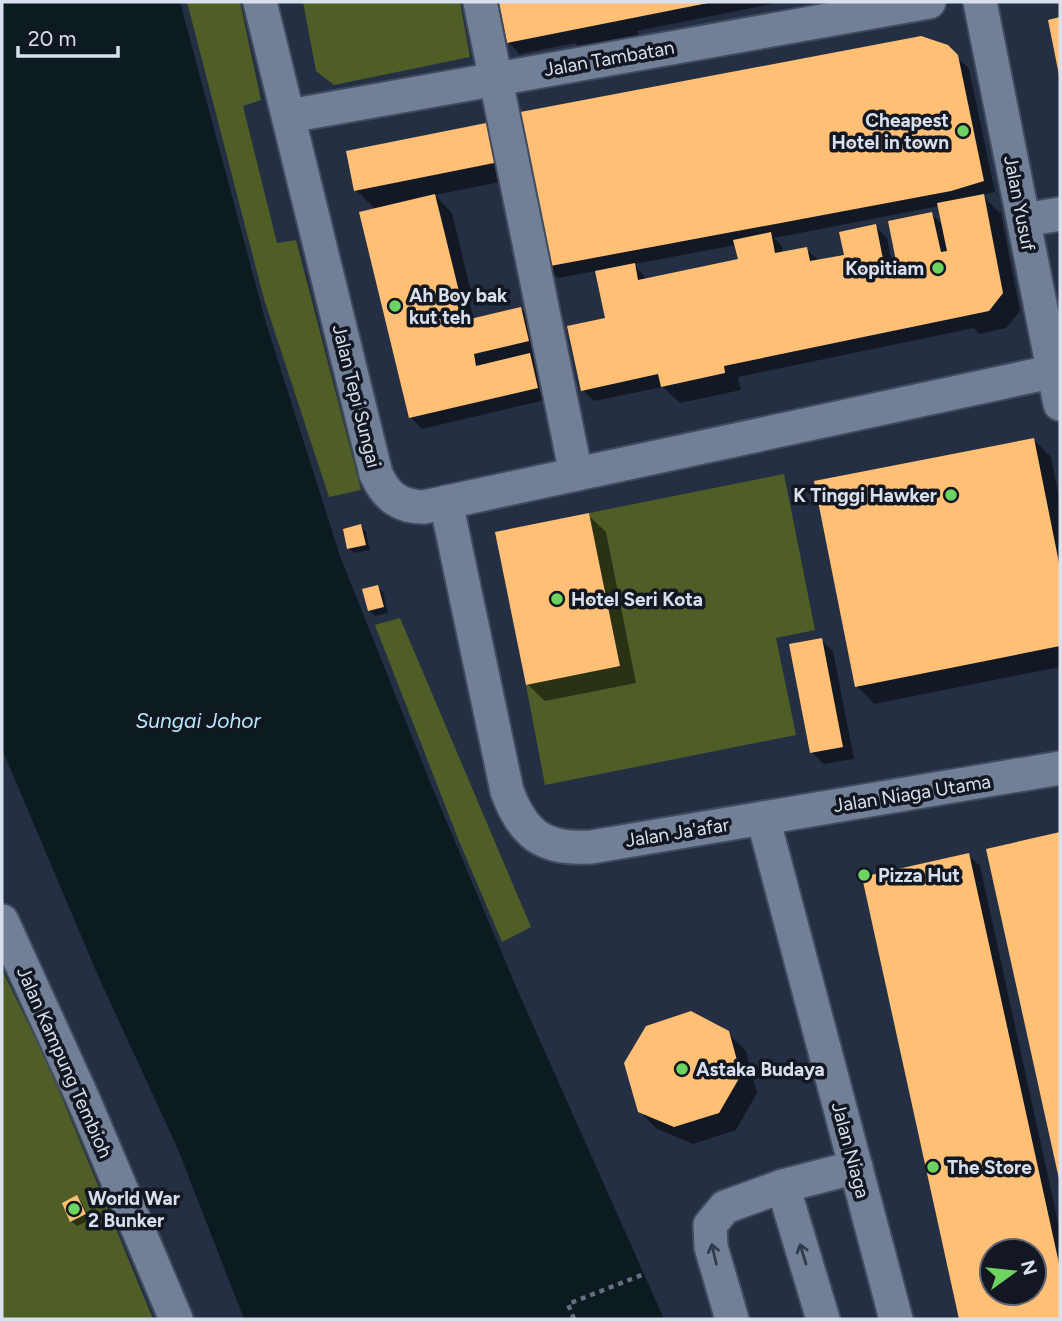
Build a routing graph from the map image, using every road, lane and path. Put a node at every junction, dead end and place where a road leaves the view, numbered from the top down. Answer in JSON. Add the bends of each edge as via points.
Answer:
{"nodes":[{"id":1,"x":260,"y":2,"type":"edge"},
{"id":2,"x":480,"y":2,"type":"edge"},
{"id":3,"x":929,"y":2,"type":"edge"},
{"id":4,"x":980,"y":2,"type":"edge"},
{"id":5,"x":494,"y":78,"type":"junction"},
{"id":6,"x":289,"y":116,"type":"junction"},
{"id":7,"x":1060,"y":214,"type":"edge"},
{"id":8,"x":1024,"y":220,"type":"junction"},
{"id":9,"x":1057,"y":371,"type":"edge"},
{"id":10,"x":1060,"y":404,"type":"edge"},
{"id":11,"x":576,"y":474,"type":"junction"},
{"id":12,"x":446,"y":502,"type":"junction"},
{"id":13,"x":1060,"y":768,"type":"edge"},
{"id":14,"x":763,"y":818,"type":"junction"},
{"id":15,"x":2,"y":921,"type":"edge"},
{"id":16,"x":856,"y":1167,"type":"junction"},
{"id":17,"x":783,"y":1186,"type":"junction"},
{"id":18,"x":644,"y":1274,"type":"dead end"},
{"id":19,"x":176,"y":1319,"type":"edge"},
{"id":20,"x":574,"y":1319,"type":"edge"},
{"id":21,"x":732,"y":1319,"type":"edge"},
{"id":22,"x":823,"y":1319,"type":"edge"},
{"id":23,"x":896,"y":1319,"type":"edge"}],
"edges":[{"from":1,"to":6,"type":"street","name":"Jalan Tepi Sungai"},
{"from":2,"to":5,"type":"street"},
{"from":3,"to":5,"type":"street","name":"Jalan Tambatan"},
{"from":4,"to":8,"type":"street","name":"Jalan Yusuf"},
{"from":5,"to":6,"type":"street","name":"Jalan Tambatan"},
{"from":5,"to":11,"type":"street"},
{"from":6,"to":12,"type":"street","name":"Jalan Tepi Sungai","via":[[376,474],[390,497],[402,505]]},
{"from":7,"to":8,"type":"street"},
{"from":8,"to":9,"type":"street","name":"Jalan Yusuf"},
{"from":9,"to":10,"type":"street","name":"Jalan Yusuf"},
{"from":9,"to":11,"type":"street"},
{"from":11,"to":12,"type":"street"},
{"from":12,"to":14,"type":"street","name":"Jalan Ja'afar","via":[[507,791],[528,830],[568,848],[591,847]]},
{"from":13,"to":14,"type":"street","name":"Jalan Niaga Utama"},
{"from":14,"to":16,"type":"street","name":"Jalan Niaga"},
{"from":15,"to":19,"type":"street","name":"Jalan Kampung Tembioh"},
{"from":16,"to":17,"type":"street"},
{"from":16,"to":23,"type":"street","name":"Jalan Niaga"},
{"from":21,"to":17,"type":"street","one_way":true,"via":[[710,1224],[725,1207]]},
{"from":22,"to":17,"type":"street","one_way":true},
{"from":18,"to":20,"type":"path","via":[[568,1304]]}]}
